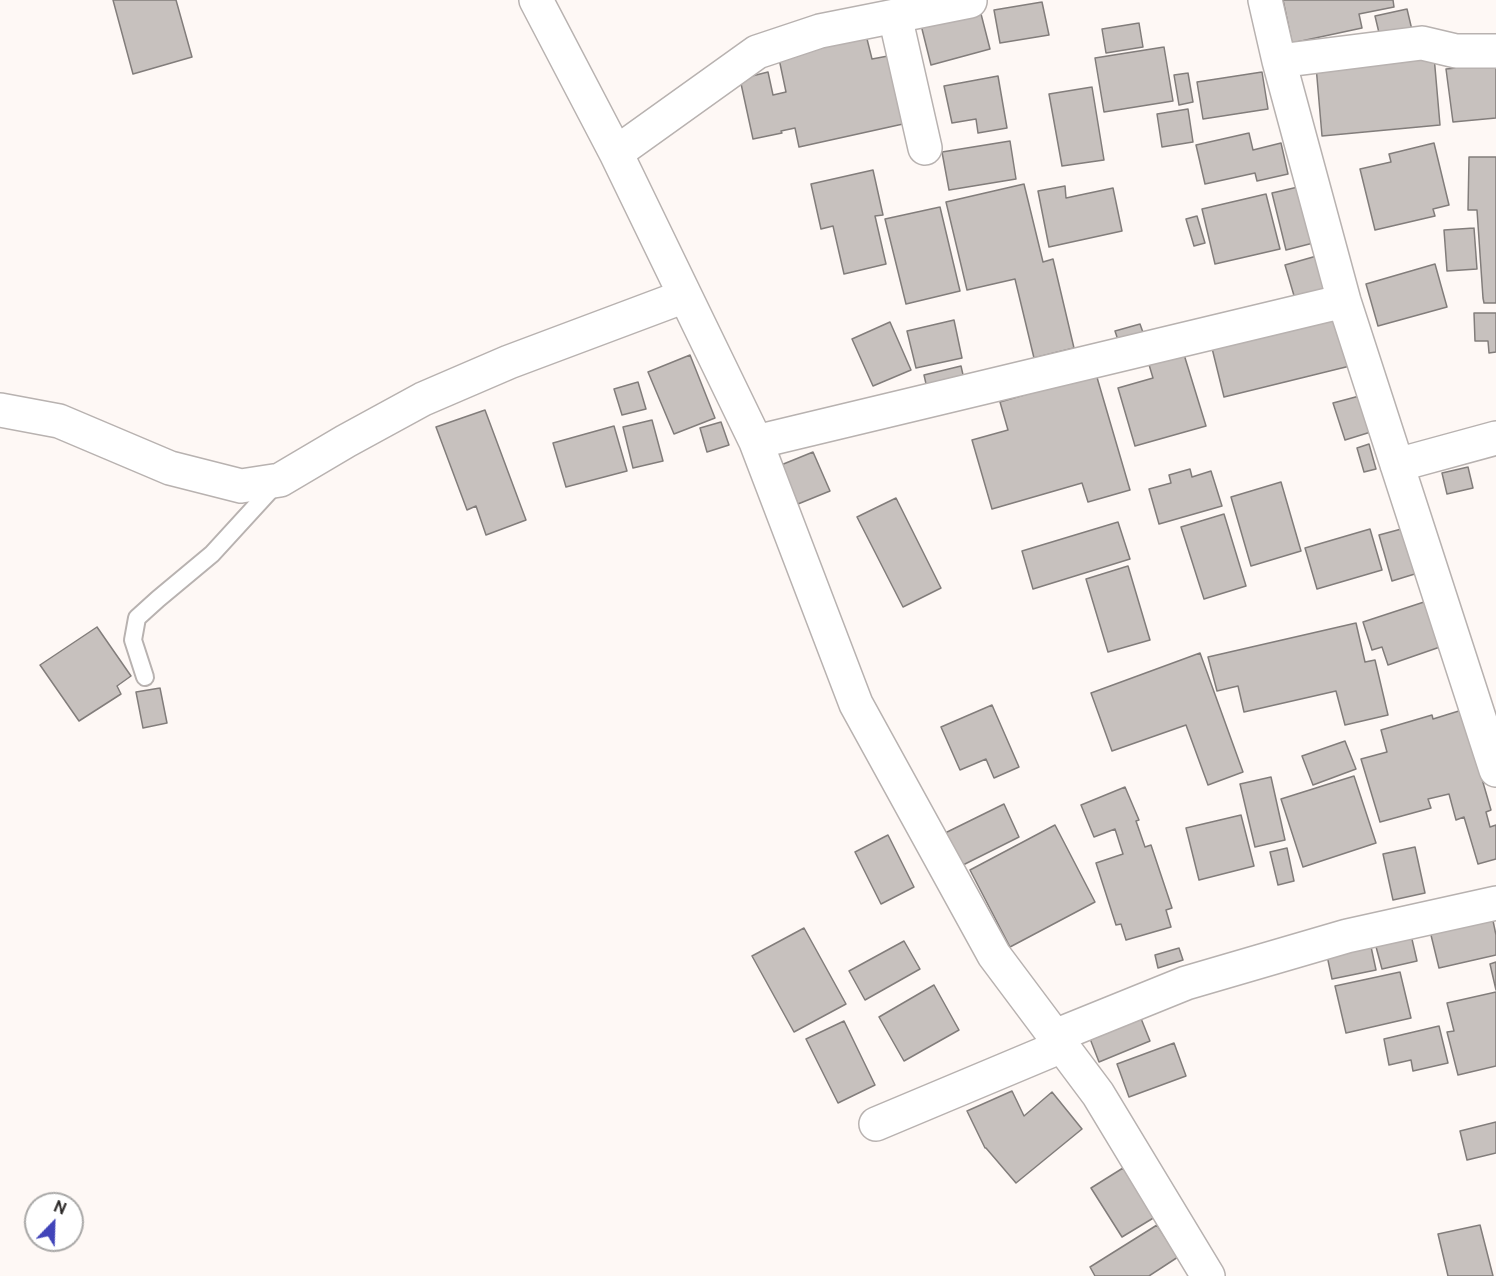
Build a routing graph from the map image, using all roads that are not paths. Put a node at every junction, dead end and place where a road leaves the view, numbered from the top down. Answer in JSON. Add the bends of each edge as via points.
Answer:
{"nodes":[{"id":1,"x":536,"y":0,"type":"edge"},
{"id":2,"x":1265,"y":0,"type":"edge"},
{"id":3,"x":970,"y":1,"type":"edge"},
{"id":4,"x":895,"y":16,"type":"junction"},
{"id":5,"x":1496,"y":51,"type":"edge"},
{"id":6,"x":1279,"y":61,"type":"junction"},
{"id":7,"x":925,"y":148,"type":"dead end"},
{"id":8,"x":616,"y":153,"type":"junction"},
{"id":9,"x":685,"y":296,"type":"junction"},
{"id":10,"x":1344,"y":301,"type":"junction"},
{"id":11,"x":0,"y":410,"type":"edge"},
{"id":12,"x":1496,"y":438,"type":"edge"},
{"id":13,"x":756,"y":442,"type":"junction"},
{"id":14,"x":1397,"y":465,"type":"junction"},
{"id":15,"x":280,"y":480,"type":"junction"},
{"id":16,"x":145,"y":677,"type":"dead end"},
{"id":17,"x":1496,"y":770,"type":"edge"},
{"id":18,"x":1496,"y":903,"type":"edge"},
{"id":19,"x":1058,"y":1041,"type":"junction"},
{"id":20,"x":876,"y":1124,"type":"dead end"},
{"id":21,"x":1208,"y":1276,"type":"edge"}],
"edges":[{"from":1,"to":8,"type":"street"},
{"from":2,"to":6,"type":"street"},
{"from":3,"to":4,"type":"street"},
{"from":4,"to":7,"type":"street"},
{"from":4,"to":8,"type":"street","via":[[820,31],[757,52]]},
{"from":5,"to":6,"type":"street","via":[[1456,51],[1422,43]]},
{"from":6,"to":10,"type":"street"},
{"from":8,"to":9,"type":"street"},
{"from":9,"to":13,"type":"street"},
{"from":9,"to":15,"type":"street","via":[[423,399]]},
{"from":10,"to":13,"type":"street"},
{"from":10,"to":14,"type":"street"},
{"from":11,"to":15,"type":"street","via":[[58,421],[170,468],[241,486]]},
{"from":12,"to":14,"type":"street"},
{"from":13,"to":19,"type":"street","via":[[856,704],[994,955]]},
{"from":14,"to":17,"type":"street"},
{"from":15,"to":16,"type":"lane","via":[[212,554],[137,618],[133,640]]},
{"from":18,"to":19,"type":"street","via":[[1347,936],[1186,983]]},
{"from":19,"to":20,"type":"street"},
{"from":19,"to":21,"type":"street","via":[[1098,1094]]}]}
